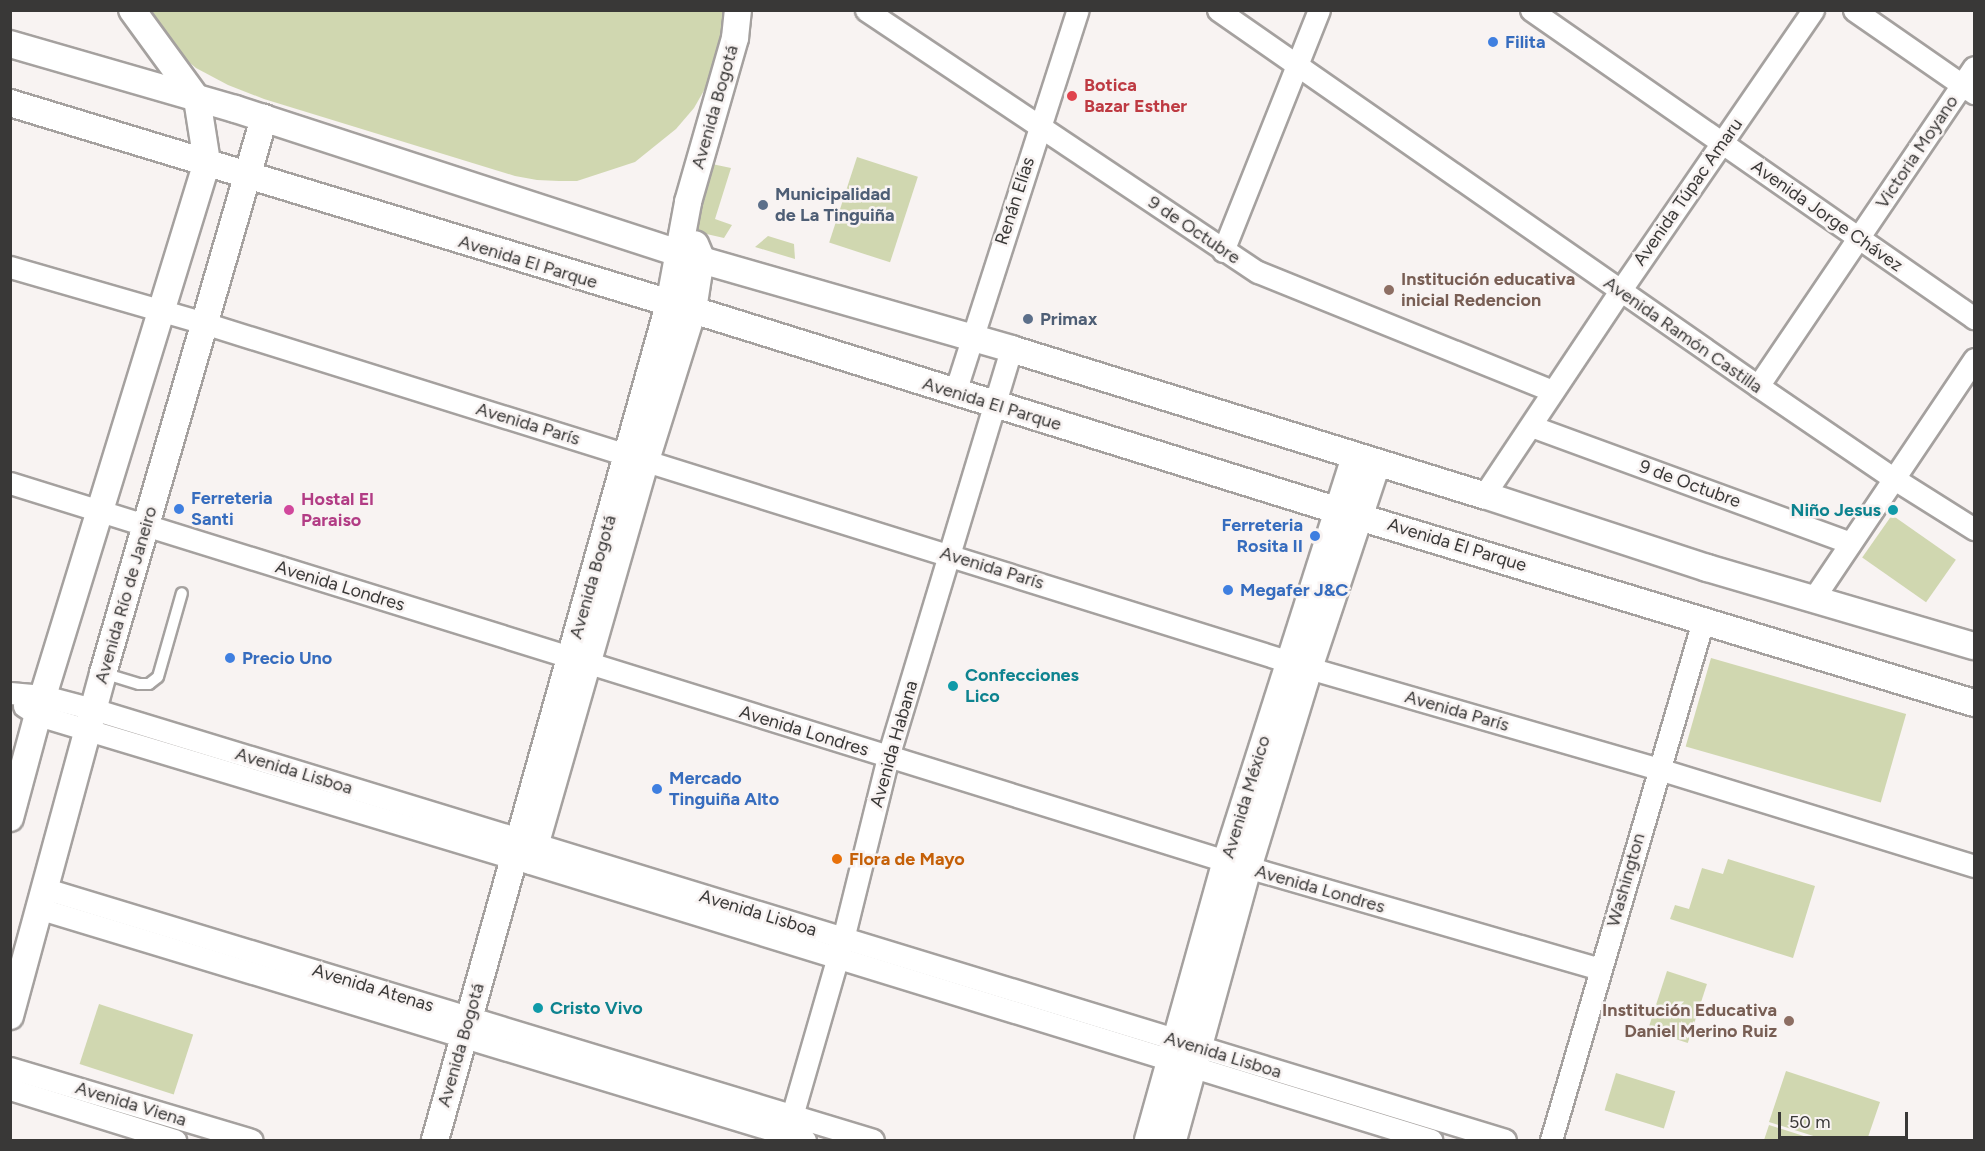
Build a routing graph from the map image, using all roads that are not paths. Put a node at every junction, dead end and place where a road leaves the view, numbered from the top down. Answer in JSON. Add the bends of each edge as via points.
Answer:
{"nodes":[{"id":1,"x":132,"y":10,"type":"edge"},
{"id":2,"x":738,"y":10,"type":"edge"},
{"id":3,"x":866,"y":10,"type":"edge"},
{"id":4,"x":1078,"y":10,"type":"edge"},
{"id":5,"x":1218,"y":10,"type":"edge"},
{"id":6,"x":1319,"y":10,"type":"edge"},
{"id":7,"x":1531,"y":10,"type":"edge"},
{"id":8,"x":1813,"y":10,"type":"edge"},
{"id":9,"x":1854,"y":10,"type":"edge"},
{"id":10,"x":10,"y":44,"type":"edge"},
{"id":11,"x":159,"y":48,"type":"junction"},
{"id":12,"x":1296,"y":64,"type":"junction"},
{"id":13,"x":1974,"y":67,"type":"edge"},
{"id":14,"x":138,"y":82,"type":"junction"},
{"id":15,"x":1968,"y":89,"type":"edge"},
{"id":16,"x":197,"y":99,"type":"junction"},
{"id":17,"x":10,"y":103,"type":"edge"},
{"id":18,"x":235,"y":109,"type":"junction"},
{"id":19,"x":264,"y":118,"type":"junction"},
{"id":20,"x":1040,"y":124,"type":"junction"},
{"id":21,"x":1722,"y":142,"type":"junction"},
{"id":22,"x":207,"y":152,"type":"junction"},
{"id":23,"x":248,"y":176,"type":"junction"},
{"id":24,"x":1859,"y":238,"type":"junction"},
{"id":25,"x":1223,"y":251,"type":"junction"},
{"id":26,"x":689,"y":255,"type":"junction"},
{"id":27,"x":10,"y":267,"type":"edge"},
{"id":28,"x":1620,"y":291,"type":"junction"},
{"id":29,"x":162,"y":311,"type":"junction"},
{"id":30,"x":684,"y":313,"type":"junction"},
{"id":31,"x":1974,"y":318,"type":"edge"},
{"id":32,"x":204,"y":323,"type":"junction"},
{"id":33,"x":972,"y":338,"type":"junction"},
{"id":34,"x":1011,"y":350,"type":"junction"},
{"id":35,"x":1974,"y":359,"type":"edge"},
{"id":36,"x":1758,"y":386,"type":"junction"},
{"id":37,"x":1553,"y":391,"type":"junction"},
{"id":38,"x":955,"y":392,"type":"junction"},
{"id":39,"x":993,"y":405,"type":"junction"},
{"id":40,"x":1531,"y":426,"type":"junction"},
{"id":41,"x":637,"y":458,"type":"junction"},
{"id":42,"x":1366,"y":459,"type":"junction"},
{"id":43,"x":1893,"y":478,"type":"junction"},
{"id":44,"x":10,"y":483,"type":"edge"},
{"id":45,"x":1484,"y":495,"type":"junction"},
{"id":46,"x":100,"y":511,"type":"junction"},
{"id":47,"x":1348,"y":513,"type":"junction"},
{"id":48,"x":146,"y":526,"type":"junction"},
{"id":49,"x":1974,"y":529,"type":"edge"},
{"id":50,"x":1850,"y":543,"type":"junction"},
{"id":51,"x":949,"y":555,"type":"junction"},
{"id":52,"x":182,"y":593,"type":"dead end"},
{"id":53,"x":1813,"y":599,"type":"junction"},
{"id":54,"x":1703,"y":621,"type":"junction"},
{"id":55,"x":1974,"y":646,"type":"edge"},
{"id":56,"x":578,"y":661,"type":"junction"},
{"id":57,"x":1298,"y":665,"type":"junction"},
{"id":58,"x":103,"y":673,"type":"junction"},
{"id":59,"x":10,"y":693,"type":"edge"},
{"id":60,"x":10,"y":698,"type":"edge"},
{"id":61,"x":1974,"y":703,"type":"edge"},
{"id":62,"x":40,"y":705,"type":"junction"},
{"id":63,"x":91,"y":720,"type":"junction"},
{"id":64,"x":888,"y":757,"type":"junction"},
{"id":65,"x":1659,"y":769,"type":"junction"},
{"id":66,"x":10,"y":818,"type":"edge"},
{"id":67,"x":524,"y":851,"type":"junction"},
{"id":68,"x":1237,"y":865,"type":"junction"},
{"id":69,"x":1974,"y":866,"type":"edge"},
{"id":70,"x":44,"y":899,"type":"junction"},
{"id":71,"x":841,"y":948,"type":"junction"},
{"id":72,"x":1600,"y":969,"type":"junction"},
{"id":73,"x":10,"y":1016,"type":"edge"},
{"id":74,"x":474,"y":1030,"type":"junction"},
{"id":75,"x":1185,"y":1054,"type":"junction"},
{"id":76,"x":10,"y":1068,"type":"edge"},
{"id":77,"x":10,"y":1089,"type":"edge"},
{"id":78,"x":792,"y":1133,"type":"edge"},
{"id":79,"x":175,"y":1140,"type":"edge"},
{"id":80,"x":251,"y":1140,"type":"edge"},
{"id":81,"x":435,"y":1140,"type":"edge"},
{"id":82,"x":452,"y":1140,"type":"edge"},
{"id":83,"x":873,"y":1140,"type":"edge"},
{"id":84,"x":1148,"y":1140,"type":"edge"},
{"id":85,"x":1173,"y":1140,"type":"edge"},
{"id":86,"x":1431,"y":1140,"type":"edge"},
{"id":87,"x":1505,"y":1140,"type":"edge"},
{"id":88,"x":1551,"y":1140,"type":"edge"}],
"edges":[{"from":1,"to":11,"type":"street"},
{"from":2,"to":26,"type":"street","name":"Avenida Bogotá","via":[[735,38],[684,222]]},
{"from":3,"to":20,"type":"street","name":"9 de Octubre"},
{"from":4,"to":20,"type":"street","name":"Renán Elías"},
{"from":5,"to":12,"type":"street","name":"Avenida Ramón Castilla"},
{"from":6,"to":12,"type":"street"},
{"from":7,"to":21,"type":"street","name":"Avenida Jorge Chávez"},
{"from":8,"to":21,"type":"street","name":"Avenida Túpac Amaru"},
{"from":9,"to":15,"type":"street"},
{"from":10,"to":14,"type":"street"},
{"from":11,"to":14,"type":"street","via":[[150,74]]},
{"from":11,"to":16,"type":"street"},
{"from":12,"to":25,"type":"street"},
{"from":12,"to":28,"type":"street","name":"Avenida Ramón Castilla"},
{"from":13,"to":15,"type":"street","name":"Victoria Moyano"},
{"from":14,"to":16,"type":"street"},
{"from":15,"to":24,"type":"street","name":"Victoria Moyano"},
{"from":16,"to":18,"type":"street"},
{"from":16,"to":22,"type":"street"},
{"from":17,"to":22,"type":"street","name":"Avenida El Parque"},
{"from":18,"to":19,"type":"street"},
{"from":18,"to":22,"type":"street"},
{"from":19,"to":23,"type":"street","name":"Avenida Río de Janeiro"},
{"from":19,"to":26,"type":"street"},
{"from":20,"to":25,"type":"street","name":"9 de Octubre"},
{"from":20,"to":33,"type":"street","name":"Renán Elías"},
{"from":21,"to":24,"type":"street","name":"Avenida Jorge Chávez"},
{"from":21,"to":28,"type":"street","name":"Avenida Túpac Amaru"},
{"from":22,"to":23,"type":"street","name":"Avenida El Parque"},
{"from":22,"to":29,"type":"street"},
{"from":23,"to":30,"type":"street","name":"Avenida El Parque"},
{"from":23,"to":32,"type":"street","name":"Avenida Río de Janeiro"},
{"from":24,"to":31,"type":"street","name":"Avenida Jorge Chávez"},
{"from":24,"to":36,"type":"street","name":"Victoria Moyano"},
{"from":25,"to":37,"type":"street","name":"9 de Octubre","via":[[1258,272]]},
{"from":26,"to":30,"type":"street","name":"Avenida Bogotá"},
{"from":26,"to":33,"type":"street"},
{"from":27,"to":29,"type":"street","name":"Avenida París"},
{"from":28,"to":36,"type":"street","name":"Avenida Ramón Castilla"},
{"from":28,"to":37,"type":"street","name":"Avenida Túpac Amaru"},
{"from":29,"to":32,"type":"street","name":"Avenida París"},
{"from":29,"to":46,"type":"street"},
{"from":30,"to":38,"type":"street","name":"Avenida El Parque"},
{"from":30,"to":41,"type":"street","name":"Avenida Bogotá"},
{"from":32,"to":41,"type":"street","name":"Avenida París"},
{"from":32,"to":48,"type":"street","name":"Avenida Río de Janeiro"},
{"from":33,"to":34,"type":"street"},
{"from":33,"to":38,"type":"street","name":"Renán Elías"},
{"from":34,"to":39,"type":"street","name":"Avenida Habana"},
{"from":34,"to":42,"type":"street"},
{"from":35,"to":43,"type":"street"},
{"from":36,"to":43,"type":"street","name":"Avenida Ramón Castilla"},
{"from":37,"to":40,"type":"street","name":"Avenida Túpac Amaru"},
{"from":38,"to":39,"type":"street","name":"Avenida El Parque"},
{"from":39,"to":47,"type":"street","name":"Avenida El Parque"},
{"from":39,"to":51,"type":"street","name":"Avenida Habana"},
{"from":40,"to":45,"type":"street","name":"Avenida Túpac Amaru"},
{"from":40,"to":50,"type":"street","name":"9 de Octubre"},
{"from":41,"to":51,"type":"street","name":"Avenida París"},
{"from":41,"to":56,"type":"street","name":"Avenida Bogotá"},
{"from":42,"to":45,"type":"street"},
{"from":42,"to":47,"type":"street","name":"Avenida México"},
{"from":43,"to":49,"type":"street","name":"Avenida Ramón Castilla"},
{"from":43,"to":50,"type":"street"},
{"from":44,"to":46,"type":"street","name":"Avenida Londres"},
{"from":45,"to":53,"type":"street"},
{"from":46,"to":48,"type":"street","name":"Avenida Londres"},
{"from":46,"to":62,"type":"street"},
{"from":47,"to":54,"type":"street","name":"Avenida El Parque"},
{"from":47,"to":57,"type":"street","name":"Avenida México"},
{"from":48,"to":56,"type":"street","name":"Avenida Londres"},
{"from":48,"to":58,"type":"street","name":"Avenida Río de Janeiro"},
{"from":50,"to":53,"type":"street"},
{"from":51,"to":57,"type":"street","name":"Avenida París"},
{"from":51,"to":64,"type":"street","name":"Avenida Habana"},
{"from":52,"to":58,"type":"lane","via":[[158,678],[149,684],[139,684]]},
{"from":53,"to":55,"type":"street"},
{"from":54,"to":61,"type":"street","name":"Avenida El Parque"},
{"from":54,"to":65,"type":"street","name":"Washington"},
{"from":56,"to":64,"type":"street","name":"Avenida Londres"},
{"from":56,"to":67,"type":"street","name":"Avenida Bogotá"},
{"from":57,"to":65,"type":"street","name":"Avenida París"},
{"from":57,"to":68,"type":"street","name":"Avenida México"},
{"from":58,"to":63,"type":"street","name":"Avenida Río de Janeiro"},
{"from":59,"to":62,"type":"street","name":"Avenida Lisboa"},
{"from":60,"to":62,"type":"street","name":"Avenida Lisboa"},
{"from":62,"to":63,"type":"street","name":"Avenida Lisboa"},
{"from":62,"to":66,"type":"street"},
{"from":63,"to":67,"type":"street","name":"Avenida Lisboa"},
{"from":63,"to":70,"type":"street","name":"Avenida Río de Janeiro"},
{"from":64,"to":68,"type":"street","name":"Avenida Londres"},
{"from":64,"to":71,"type":"street","name":"Avenida Habana"},
{"from":65,"to":69,"type":"street","name":"Avenida París"},
{"from":65,"to":72,"type":"street","name":"Washington"},
{"from":67,"to":71,"type":"street","name":"Avenida Lisboa"},
{"from":67,"to":74,"type":"street","name":"Avenida Bogotá"},
{"from":68,"to":72,"type":"street","name":"Avenida Londres"},
{"from":68,"to":75,"type":"street","name":"Avenida México"},
{"from":70,"to":73,"type":"street","name":"Avenida Río de Janeiro"},
{"from":70,"to":74,"type":"street","name":"Avenida Atenas"},
{"from":71,"to":75,"type":"street","name":"Avenida Lisboa"},
{"from":71,"to":78,"type":"street","name":"Avenida Habana"},
{"from":72,"to":88,"type":"street","name":"Washington"},
{"from":74,"to":78,"type":"street","name":"Avenida Atenas"},
{"from":74,"to":81,"type":"street","name":"Avenida Bogotá"},
{"from":74,"to":82,"type":"street","name":"Avenida Bogotá"},
{"from":75,"to":84,"type":"street","name":"Avenida México"},
{"from":75,"to":85,"type":"street","name":"Avenida México"},
{"from":75,"to":86,"type":"street","name":"Avenida Lisboa"},
{"from":75,"to":87,"type":"street","name":"Avenida Lisboa"},
{"from":76,"to":80,"type":"street","name":"Avenida Viena"},
{"from":77,"to":79,"type":"street","name":"Avenida Viena"},
{"from":78,"to":83,"type":"street","name":"Avenida Atenas"}]}
